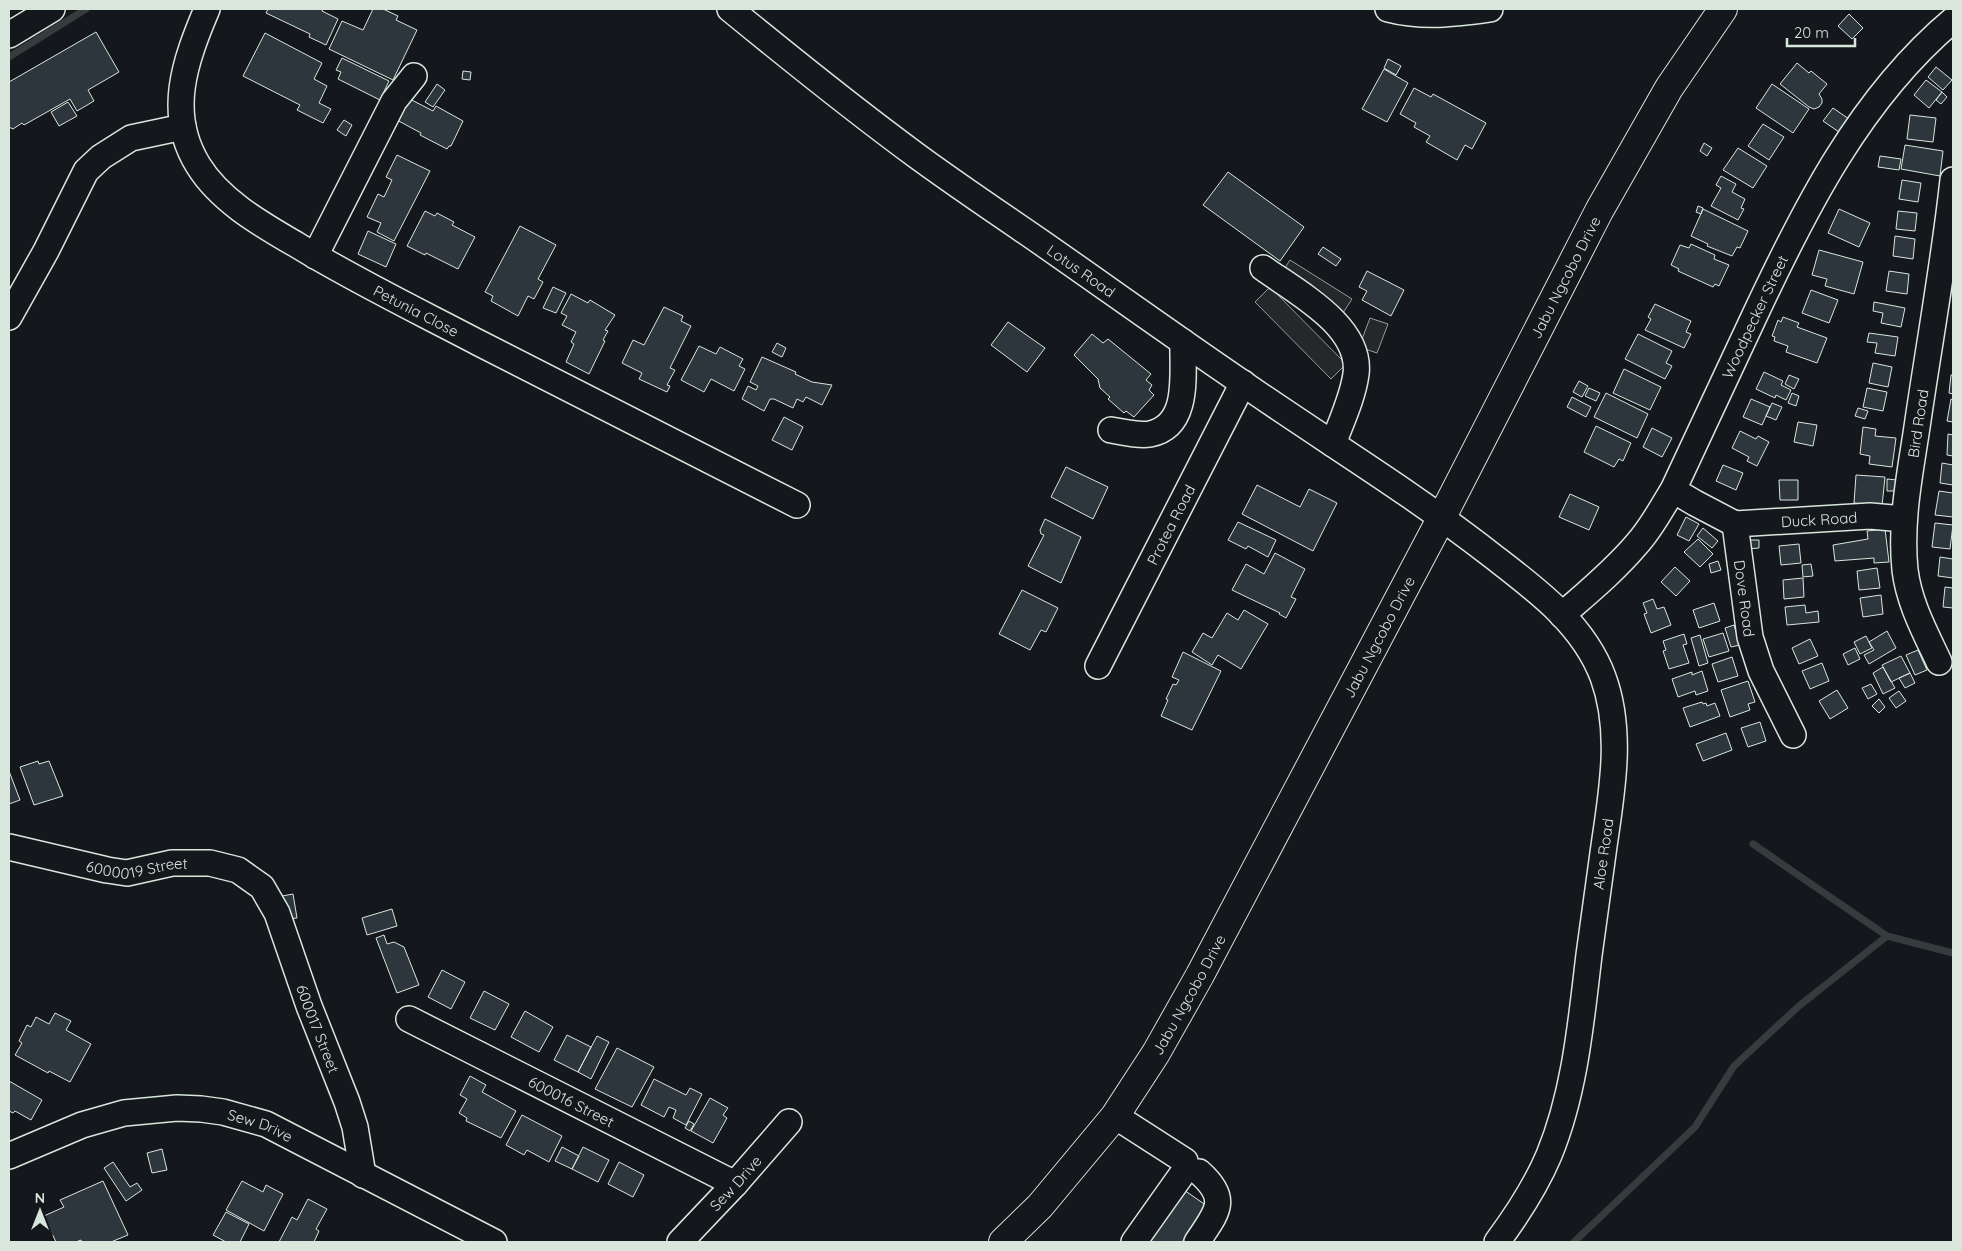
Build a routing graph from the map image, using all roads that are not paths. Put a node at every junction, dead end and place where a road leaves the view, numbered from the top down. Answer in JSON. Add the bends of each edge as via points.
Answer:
{"nodes":[{"id":1,"x":52,"y":9,"type":"edge"},
{"id":2,"x":206,"y":9,"type":"edge"},
{"id":3,"x":730,"y":9,"type":"edge"},
{"id":4,"x":1388,"y":9,"type":"edge"},
{"id":5,"x":1490,"y":9,"type":"edge"},
{"id":6,"x":1723,"y":9,"type":"edge"},
{"id":7,"x":1951,"y":29,"type":"edge"},
{"id":8,"x":9,"y":35,"type":"edge"},
{"id":9,"x":414,"y":76,"type":"dead end"},
{"id":10,"x":182,"y":127,"type":"junction"},
{"id":11,"x":1953,"y":180,"type":"edge"},
{"id":12,"x":315,"y":256,"type":"junction"},
{"id":13,"x":1263,"y":268,"type":"dead end"},
{"id":14,"x":9,"y":317,"type":"edge"},
{"id":15,"x":1183,"y":342,"type":"junction"},
{"id":16,"x":1243,"y":384,"type":"junction"},
{"id":17,"x":1112,"y":430,"type":"dead end"},
{"id":18,"x":1333,"y":444,"type":"junction"},
{"id":19,"x":1673,"y":490,"type":"junction"},
{"id":20,"x":797,"y":505,"type":"dead end"},
{"id":21,"x":1442,"y":517,"type":"junction"},
{"id":22,"x":1904,"y":519,"type":"junction"},
{"id":23,"x":1735,"y":524,"type":"junction"},
{"id":24,"x":1562,"y":615,"type":"junction"},
{"id":25,"x":1938,"y":662,"type":"dead end"},
{"id":26,"x":1098,"y":666,"type":"dead end"},
{"id":27,"x":1793,"y":735,"type":"dead end"},
{"id":28,"x":9,"y":847,"type":"edge"},
{"id":29,"x":262,"y":887,"type":"joint"},
{"id":30,"x":409,"y":1019,"type":"dead end"},
{"id":31,"x":1115,"y":1116,"type":"junction"},
{"id":32,"x":789,"y":1122,"type":"dead end"},
{"id":33,"x":9,"y":1156,"type":"edge"},
{"id":34,"x":1190,"y":1168,"type":"junction"},
{"id":35,"x":363,"y":1175,"type":"junction"},
{"id":36,"x":735,"y":1184,"type":"junction"},
{"id":37,"x":494,"y":1242,"type":"edge"},
{"id":38,"x":680,"y":1242,"type":"edge"},
{"id":39,"x":1003,"y":1242,"type":"edge"},
{"id":40,"x":1134,"y":1242,"type":"edge"},
{"id":41,"x":1197,"y":1242,"type":"edge"},
{"id":42,"x":1497,"y":1242,"type":"edge"}],
"edges":[{"from":1,"to":8,"type":"street"},
{"from":2,"to":10,"type":"street","name":"Petunia Close","via":[[183,77]]},
{"from":3,"to":15,"type":"street","name":"Lotus Road","via":[[918,157]]},
{"from":4,"to":5,"type":"street","via":[[1422,15]]},
{"from":6,"to":21,"type":"main road","name":"Jabu Ngcobo Drive","via":[[1669,88],[1599,211]]},
{"from":7,"to":19,"type":"street","name":"Woodpecker Street","via":[[1906,65],[1849,139],[1818,190],[1777,267]]},
{"from":9,"to":12,"type":"street","via":[[394,101]]},
{"from":10,"to":12,"type":"street","name":"Petunia Close","via":[[198,165],[220,192],[263,225]]},
{"from":10,"to":14,"type":"street","via":[[131,138],[86,171]]},
{"from":11,"to":22,"type":"street","name":"Bird Road"},
{"from":12,"to":20,"type":"street","name":"Petunia Close"},
{"from":13,"to":18,"type":"street","via":[[1334,320],[1353,351],[1356,362],[1354,383]]},
{"from":15,"to":16,"type":"street","name":"Lotus Road"},
{"from":15,"to":17,"type":"street","via":[[1181,399],[1170,424],[1149,434]]},
{"from":16,"to":18,"type":"street","name":"Lotus Road"},
{"from":16,"to":26,"type":"street","name":"Protea Road"},
{"from":18,"to":21,"type":"street","name":"Lotus Road"},
{"from":19,"to":23,"type":"street"},
{"from":19,"to":24,"type":"street","name":"Woodpecker Street","via":[[1637,545]]},
{"from":21,"to":24,"type":"street","name":"Aloe Road","via":[[1538,592]]},
{"from":21,"to":31,"type":"main road","name":"Jabu Ngcobo Drive","via":[[1200,975],[1156,1053]]},
{"from":22,"to":23,"type":"street","name":"Duck Road","via":[[1870,516]]},
{"from":22,"to":25,"type":"street","name":"Bird Road","via":[[1910,594]]},
{"from":23,"to":27,"type":"street","name":"Dove Road","via":[[1750,638],[1760,672]]},
{"from":24,"to":42,"type":"street","name":"Aloe Road","via":[[1592,654],[1610,698],[1614,748],[1611,796],[1578,1039],[1562,1114],[1549,1154],[1532,1188]]},
{"from":28,"to":29,"type":"street","name":"6000019 Street","via":[[127,873],[172,863],[210,863],[238,870]]},
{"from":29,"to":35,"type":"street","name":"600017 Street","via":[[280,921],[347,1102]]},
{"from":30,"to":36,"type":"street","name":"600016 Street"},
{"from":31,"to":34,"type":"street"},
{"from":31,"to":39,"type":"main road","name":"Jabu Ngcobo Drive","via":[[1040,1206]]},
{"from":32,"to":36,"type":"street","name":"Sew Drive"},
{"from":33,"to":35,"type":"street","name":"Sew Drive","via":[[102,1119],[148,1110],[201,1109],[266,1124]]},
{"from":34,"to":40,"type":"street"},
{"from":34,"to":41,"type":"street","via":[[1213,1184],[1218,1201],[1215,1215]]},
{"from":35,"to":37,"type":"street","name":"Sew Drive"},
{"from":36,"to":38,"type":"street","name":"Sew Drive"}]}
